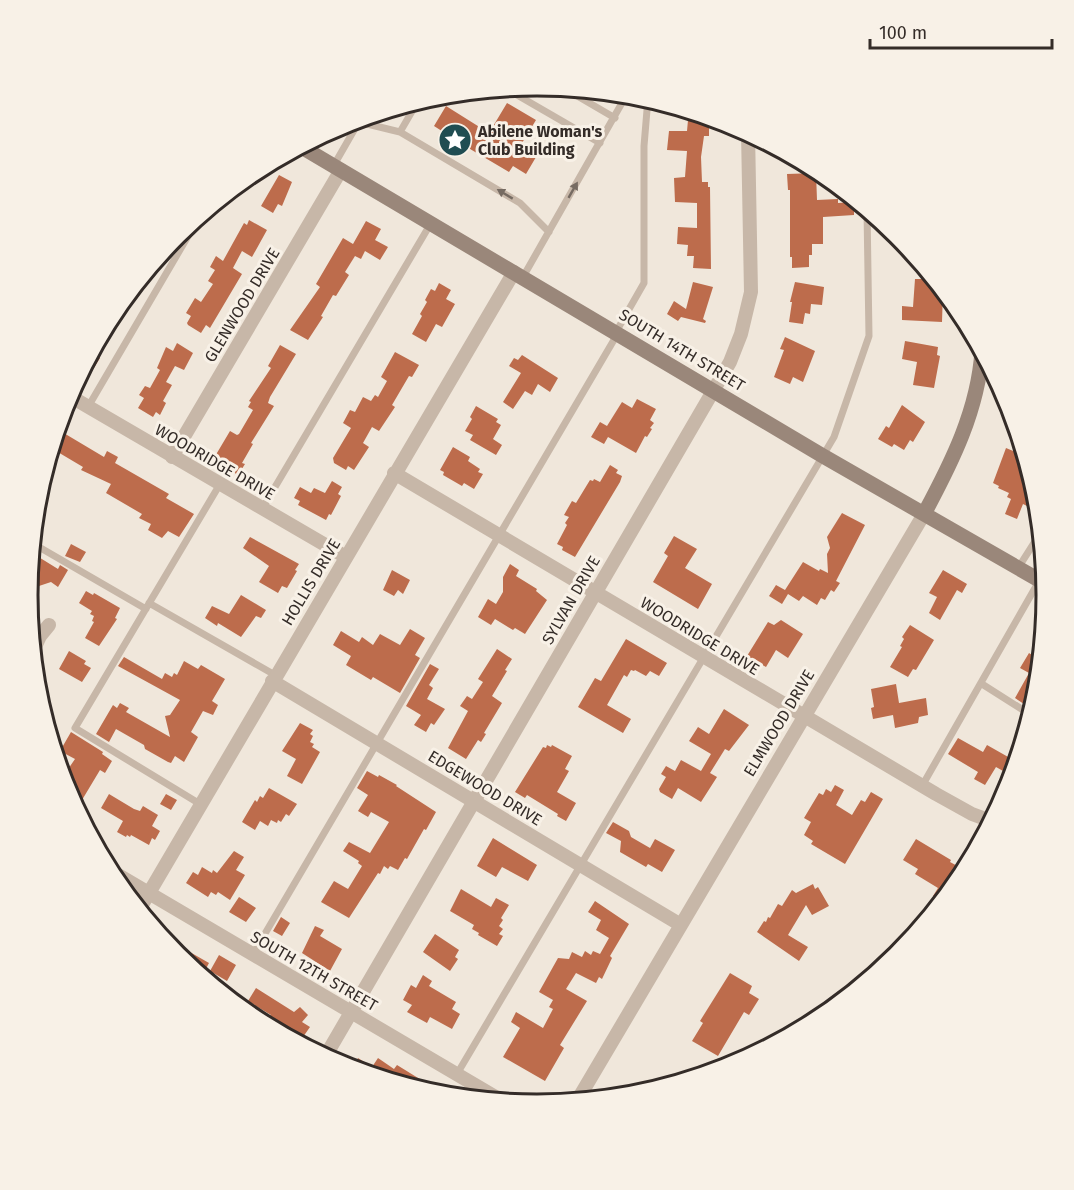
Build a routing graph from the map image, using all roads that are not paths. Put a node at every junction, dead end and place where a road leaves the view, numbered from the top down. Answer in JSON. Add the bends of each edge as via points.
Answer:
{"nodes":[{"id":1,"x":520,"y":97,"type":"edge"},
{"id":2,"x":581,"y":98,"type":"edge"},
{"id":3,"x":622,"y":103,"type":"edge"},
{"id":4,"x":647,"y":108,"type":"edge"},
{"id":5,"x":412,"y":112,"type":"edge"},
{"id":6,"x":615,"y":118,"type":"junction"},
{"id":7,"x":372,"y":124,"type":"edge"},
{"id":8,"x":355,"y":130,"type":"edge"},
{"id":9,"x":400,"y":132,"type":"junction"},
{"id":10,"x":600,"y":143,"type":"junction"},
{"id":11,"x":748,"y":143,"type":"edge"},
{"id":12,"x":308,"y":151,"type":"edge"},
{"id":13,"x":337,"y":168,"type":"junction"},
{"id":14,"x":867,"y":220,"type":"edge"},
{"id":15,"x":431,"y":223,"type":"junction"},
{"id":16,"x":549,"y":232,"type":"junction"},
{"id":17,"x":185,"y":241,"type":"edge"},
{"id":18,"x":518,"y":274,"type":"junction"},
{"id":19,"x":617,"y":333,"type":"junction"},
{"id":20,"x":980,"y":365,"type":"edge"},
{"id":21,"x":714,"y":390,"type":"junction"},
{"id":22,"x":77,"y":401,"type":"edge"},
{"id":23,"x":88,"y":407,"type":"junction"},
{"id":24,"x":823,"y":456,"type":"junction"},
{"id":25,"x":172,"y":457,"type":"junction"},
{"id":26,"x":394,"y":473,"type":"junction"},
{"id":27,"x":220,"y":484,"type":"junction"},
{"id":28,"x":262,"y":509,"type":"junction"},
{"id":29,"x":924,"y":514,"type":"junction"},
{"id":30,"x":499,"y":536,"type":"junction"},
{"id":31,"x":1033,"y":544,"type":"edge"},
{"id":32,"x":40,"y":548,"type":"edge"},
{"id":33,"x":346,"y":557,"type":"junction"},
{"id":34,"x":1018,"y":568,"type":"junction"},
{"id":35,"x":1035,"y":578,"type":"edge"},
{"id":36,"x":595,"y":593,"type":"junction"},
{"id":37,"x":1036,"y":594,"type":"edge"},
{"id":38,"x":147,"y":606,"type":"junction"},
{"id":39,"x":49,"y":625,"type":"dead end"},
{"id":40,"x":40,"y":636,"type":"edge"},
{"id":41,"x":704,"y":657,"type":"junction"},
{"id":42,"x":273,"y":678,"type":"junction"},
{"id":43,"x":982,"y":684,"type":"junction"},
{"id":44,"x":1023,"y":710,"type":"edge"},
{"id":45,"x":804,"y":716,"type":"junction"},
{"id":46,"x":376,"y":742,"type":"junction"},
{"id":47,"x":922,"y":786,"type":"junction"},
{"id":48,"x":474,"y":800,"type":"junction"},
{"id":49,"x":200,"y":804,"type":"junction"},
{"id":50,"x":984,"y":818,"type":"edge"},
{"id":51,"x":581,"y":864,"type":"junction"},
{"id":52,"x":127,"y":880,"type":"edge"},
{"id":53,"x":148,"y":892,"type":"junction"},
{"id":54,"x":143,"y":902,"type":"edge"},
{"id":55,"x":681,"y":924,"type":"junction"},
{"id":56,"x":253,"y":954,"type":"junction"},
{"id":57,"x":351,"y":1012,"type":"junction"},
{"id":58,"x":330,"y":1049,"type":"edge"},
{"id":59,"x":457,"y":1074,"type":"junction"},
{"id":60,"x":486,"y":1091,"type":"edge"},
{"id":61,"x":582,"y":1092,"type":"edge"}],
"edges":[{"from":1,"to":10,"type":"lane"},
{"from":2,"to":6,"type":"lane"},
{"from":3,"to":6,"type":"lane"},
{"from":4,"to":19,"type":"lane","via":[[644,283]]},
{"from":5,"to":9,"type":"lane"},
{"from":6,"to":10,"type":"lane"},
{"from":7,"to":9,"type":"lane"},
{"from":8,"to":13,"type":"lane"},
{"from":16,"to":9,"type":"lane","one_way":true,"via":[[520,203]]},
{"from":16,"to":10,"type":"lane","one_way":true},
{"from":11,"to":21,"type":"street","name":"SYLVAN DRIVE","via":[[751,292],[741,334]]},
{"from":12,"to":13,"type":"main road","name":"SOUTH 14TH STREET"},
{"from":13,"to":15,"type":"main road","name":"SOUTH 14TH STREET"},
{"from":13,"to":25,"type":"street","name":"GLENWOOD DRIVE"},
{"from":14,"to":24,"type":"lane","via":[[868,336],[834,437]]},
{"from":15,"to":18,"type":"main road","name":"SOUTH 14TH STREET"},
{"from":15,"to":28,"type":"lane"},
{"from":16,"to":18,"type":"lane"},
{"from":17,"to":23,"type":"lane"},
{"from":18,"to":19,"type":"main road","name":"SOUTH 14TH STREET"},
{"from":18,"to":26,"type":"street","name":"HOLLIS DRIVE"},
{"from":19,"to":21,"type":"main road","name":"SOUTH 14TH STREET"},
{"from":19,"to":30,"type":"lane"},
{"from":20,"to":29,"type":"main road","name":"ELMWOOD DRIVE","via":[[963,437]]},
{"from":21,"to":24,"type":"main road","name":"SOUTH 14TH STREET"},
{"from":21,"to":36,"type":"street","name":"SYLVAN DRIVE"},
{"from":22,"to":23,"type":"street","name":"WOODRIDGE DRIVE"},
{"from":23,"to":25,"type":"street","name":"WOODRIDGE DRIVE"},
{"from":24,"to":29,"type":"main road","name":"SOUTH 14TH STREET"},
{"from":24,"to":41,"type":"lane"},
{"from":25,"to":27,"type":"street","name":"WOODRIDGE DRIVE"},
{"from":26,"to":30,"type":"street","name":"WOODRIDGE DRIVE"},
{"from":26,"to":33,"type":"street","name":"HOLLIS DRIVE"},
{"from":27,"to":28,"type":"street","name":"WOODRIDGE DRIVE"},
{"from":27,"to":38,"type":"lane"},
{"from":28,"to":33,"type":"street","name":"WOODRIDGE DRIVE"},
{"from":29,"to":34,"type":"main road","name":"SOUTH 14TH STREET"},
{"from":29,"to":45,"type":"street","name":"ELMWOOD DRIVE"},
{"from":30,"to":36,"type":"street","name":"WOODRIDGE DRIVE"},
{"from":30,"to":46,"type":"lane"},
{"from":31,"to":34,"type":"lane"},
{"from":32,"to":38,"type":"lane"},
{"from":33,"to":42,"type":"street","name":"HOLLIS DRIVE"},
{"from":34,"to":35,"type":"main road","name":"SOUTH 14TH STREET"},
{"from":36,"to":41,"type":"street","name":"WOODRIDGE DRIVE"},
{"from":36,"to":48,"type":"street","name":"SYLVAN DRIVE"},
{"from":37,"to":43,"type":"lane"},
{"from":38,"to":42,"type":"lane"},
{"from":38,"to":49,"type":"lane","via":[[75,728]]},
{"from":39,"to":40,"type":"street"},
{"from":41,"to":45,"type":"street","name":"WOODRIDGE DRIVE"},
{"from":41,"to":51,"type":"lane"},
{"from":42,"to":46,"type":"street","name":"EDGEWOOD DRIVE"},
{"from":42,"to":49,"type":"street","name":"HOLLIS DRIVE"},
{"from":43,"to":44,"type":"lane"},
{"from":43,"to":47,"type":"lane"},
{"from":45,"to":47,"type":"street","name":"WOODRIDGE DRIVE"},
{"from":45,"to":55,"type":"street","name":"ELMWOOD DRIVE"},
{"from":46,"to":48,"type":"street","name":"EDGEWOOD DRIVE"},
{"from":46,"to":56,"type":"lane"},
{"from":47,"to":50,"type":"street","name":"WOODRIDGE DRIVE"},
{"from":48,"to":51,"type":"street","name":"EDGEWOOD DRIVE"},
{"from":48,"to":57,"type":"street","name":"SYLVAN DRIVE"},
{"from":49,"to":53,"type":"street","name":"HOLLIS DRIVE"},
{"from":51,"to":55,"type":"street","name":"EDGEWOOD DRIVE"},
{"from":51,"to":59,"type":"lane"},
{"from":52,"to":53,"type":"street","name":"SOUTH 12TH STREET"},
{"from":53,"to":54,"type":"street","name":"HOLLIS DRIVE"},
{"from":53,"to":56,"type":"street","name":"SOUTH 12TH STREET"},
{"from":55,"to":61,"type":"street","name":"ELMWOOD DRIVE"},
{"from":56,"to":57,"type":"street","name":"SOUTH 12TH STREET"},
{"from":57,"to":58,"type":"street","name":"SYLVAN DRIVE"},
{"from":57,"to":59,"type":"street","name":"SOUTH 12TH STREET"},
{"from":59,"to":60,"type":"street","name":"SOUTH 12TH STREET"}]}
